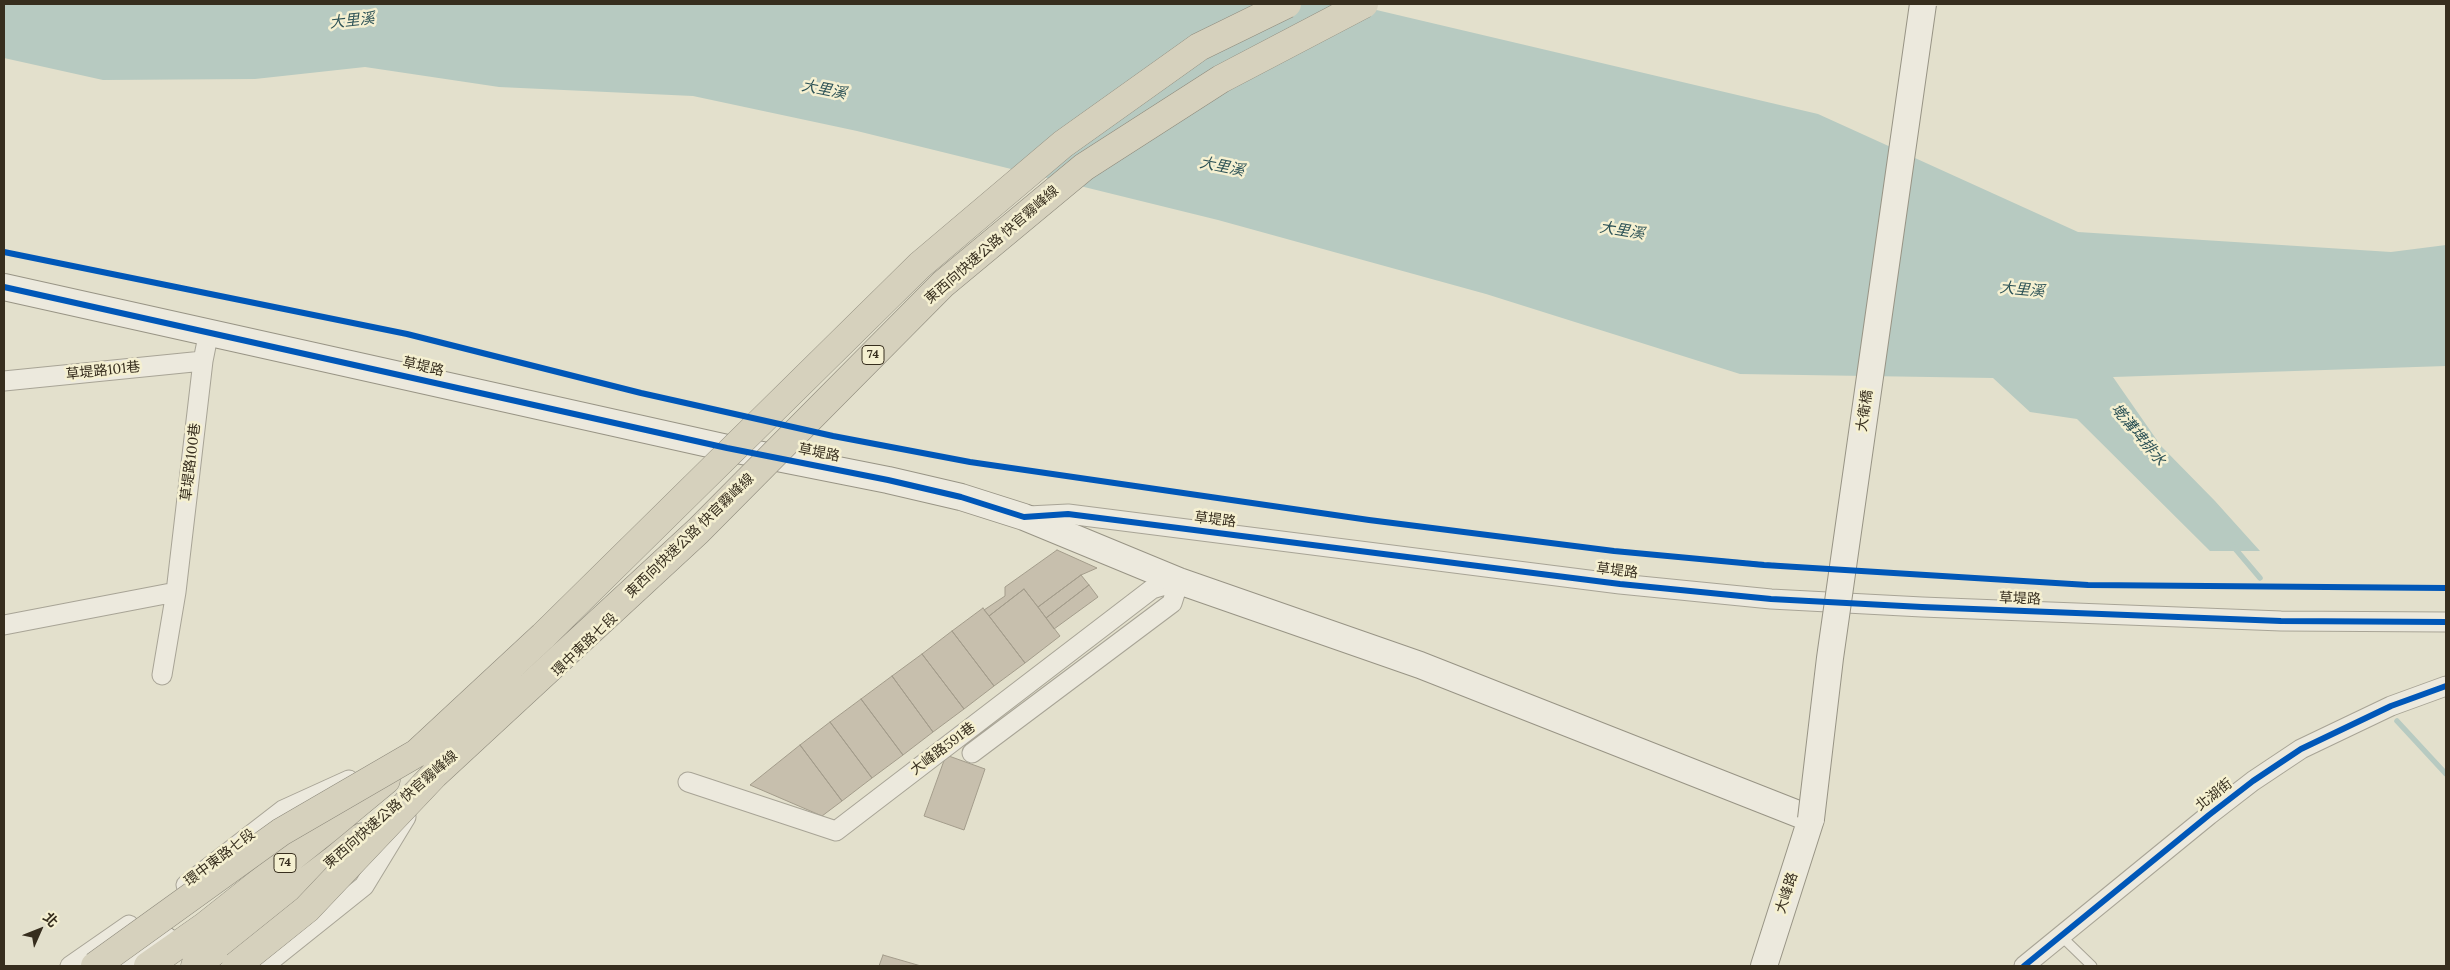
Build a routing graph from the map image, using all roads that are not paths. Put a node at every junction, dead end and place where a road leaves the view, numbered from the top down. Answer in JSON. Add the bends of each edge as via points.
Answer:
{"nodes":[{"id":1,"x":1287,"y":4,"type":"edge"},
{"id":2,"x":1364,"y":4,"type":"edge"},
{"id":3,"x":1923,"y":4,"type":"edge"},
{"id":4,"x":4,"y":287,"type":"edge"},
{"id":5,"x":209,"y":331,"type":"junction"},
{"id":6,"x":202,"y":361,"type":"junction"},
{"id":7,"x":4,"y":381,"type":"edge"},
{"id":8,"x":727,"y":448,"type":"junction"},
{"id":9,"x":777,"y":458,"type":"junction"},
{"id":10,"x":1024,"y":517,"type":"junction"},
{"id":11,"x":1178,"y":581,"type":"junction"},
{"id":12,"x":176,"y":592,"type":"junction"},
{"id":13,"x":2446,"y":622,"type":"edge"},
{"id":14,"x":4,"y":625,"type":"edge"},
{"id":15,"x":162,"y":675,"type":"dead end"},
{"id":16,"x":2446,"y":686,"type":"edge"},
{"id":17,"x":417,"y":753,"type":"junction"},
{"id":18,"x":972,"y":753,"type":"dead end"},
{"id":19,"x":380,"y":766,"type":"junction"},
{"id":20,"x":434,"y":775,"type":"junction"},
{"id":21,"x":688,"y":782,"type":"dead end"},
{"id":22,"x":411,"y":809,"type":"junction"},
{"id":23,"x":1811,"y":819,"type":"junction"},
{"id":24,"x":2061,"y":936,"type":"junction"},
{"id":25,"x":70,"y":966,"type":"edge"},
{"id":26,"x":95,"y":966,"type":"edge"},
{"id":27,"x":128,"y":966,"type":"edge"},
{"id":28,"x":148,"y":966,"type":"edge"},
{"id":29,"x":195,"y":966,"type":"edge"},
{"id":30,"x":214,"y":966,"type":"edge"},
{"id":31,"x":236,"y":966,"type":"edge"},
{"id":32,"x":264,"y":966,"type":"edge"},
{"id":33,"x":1764,"y":966,"type":"edge"},
{"id":34,"x":2024,"y":966,"type":"edge"},
{"id":35,"x":2092,"y":966,"type":"edge"}],
"edges":[{"from":1,"to":17,"type":"highway","name":"東西向快速公路 快官霧峰線","number":"74","bridge":true,"via":[[1199,47],[1062,144],[920,265],[543,636]]},
{"from":2,"to":20,"type":"highway","name":"東西向快速公路 快官霧峰線","number":"74","bridge":true,"via":[[1220,79],[1084,167],[1055,191],[943,284],[698,531]]},
{"from":3,"to":23,"type":"street","name":"大衛橋","bridge":true,"via":[[1836,612]]},
{"from":4,"to":5,"type":"street","name":"草堤路"},
{"from":5,"to":6,"type":"street","name":"草堤路100巷"},
{"from":5,"to":8,"type":"street","name":"草堤路"},
{"from":6,"to":7,"type":"street","name":"草堤路101巷"},
{"from":6,"to":12,"type":"street","name":"草堤路100巷"},
{"from":8,"to":9,"type":"street","name":"草堤路"},
{"from":8,"to":19,"type":"street","name":"環中東路七段","via":[[540,632],[412,747]]},
{"from":9,"to":10,"type":"street","name":"草堤路","via":[[961,497]]},
{"from":9,"to":22,"type":"street","name":"環中東路七段","via":[[568,662]]},
{"from":10,"to":11,"type":"street","name":"草堤路"},
{"from":10,"to":13,"type":"street","name":"草堤路","via":[[1068,514],[1620,584],[1770,599],[2281,621]]},
{"from":11,"to":18,"type":"street","via":[[1172,603]]},
{"from":11,"to":21,"type":"street","name":"大峰路591巷","via":[[1152,589],[836,831]]},
{"from":11,"to":23,"type":"street","name":"草堤路","via":[[1420,665]]},
{"from":12,"to":14,"type":"street"},
{"from":12,"to":15,"type":"street","name":"草堤路100巷"},
{"from":16,"to":24,"type":"street","name":"北湖街","via":[[2391,706],[2301,749],[2209,814]]},
{"from":17,"to":26,"type":"highway","bridge":true,"via":[[281,832]]},
{"from":17,"to":28,"type":"highway","name":"東西向快速公路 快官霧峰線","number":"74","bridge":true,"via":[[205,926]]},
{"from":19,"to":25,"type":"street","name":"環中東路七段","via":[[283,810],[176,892]]},
{"from":19,"to":27,"type":"street","name":"環中東路七段","via":[[198,916]]},
{"from":20,"to":29,"type":"highway","name":"東西向快速公路 快官霧峰線","number":"74","bridge":true,"via":[[333,861]]},
{"from":20,"to":31,"type":"highway","bridge":true,"via":[[307,909]]},
{"from":22,"to":30,"type":"street","name":"環中東路七段"},
{"from":22,"to":32,"type":"street","name":"環中東路七段","via":[[364,886]]},
{"from":23,"to":33,"type":"street","name":"大峰路"},
{"from":24,"to":34,"type":"street","name":"北湖街"},
{"from":24,"to":35,"type":"lane"}]}
